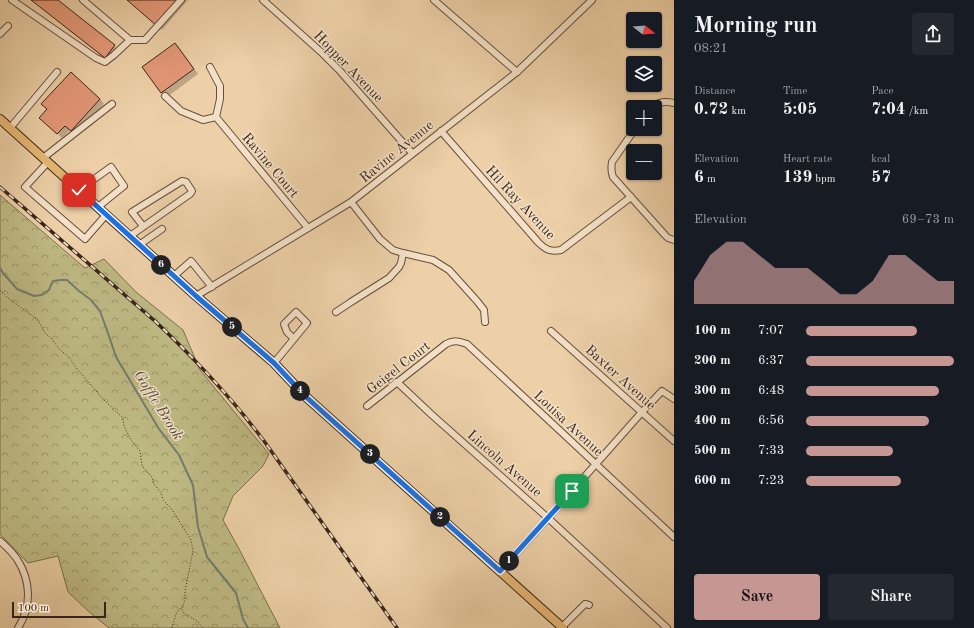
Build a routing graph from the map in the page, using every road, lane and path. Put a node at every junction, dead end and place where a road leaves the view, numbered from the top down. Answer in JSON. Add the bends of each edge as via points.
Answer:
{"nodes":[{"id":1,"x":12,"y":0,"type":"edge"},
{"id":2,"x":83,"y":0,"type":"edge"},
{"id":3,"x":181,"y":0,"type":"edge"},
{"id":4,"x":263,"y":0,"type":"edge"},
{"id":5,"x":434,"y":0,"type":"edge"},
{"id":6,"x":582,"y":0,"type":"edge"},
{"id":7,"x":592,"y":0,"type":"edge"},
{"id":8,"x":587,"y":6,"type":"junction"},
{"id":9,"x":8,"y":26,"type":"dead end"},
{"id":10,"x":0,"y":34,"type":"edge"},
{"id":11,"x":130,"y":40,"type":"junction"},
{"id":12,"x":210,"y":67,"type":"dead end"},
{"id":13,"x":57,"y":72,"type":"dead end"},
{"id":14,"x":516,"y":72,"type":"junction"},
{"id":15,"x":164,"y":96,"type":"dead end"},
{"id":16,"x":662,"y":103,"type":"edge"},
{"id":17,"x":674,"y":103,"type":"edge"},
{"id":18,"x":112,"y":104,"type":"dead end"},
{"id":19,"x":216,"y":117,"type":"junction"},
{"id":20,"x":0,"y":119,"type":"edge"},
{"id":21,"x":10,"y":128,"type":"junction"},
{"id":22,"x":441,"y":131,"type":"junction"},
{"id":23,"x":630,"y":136,"type":"edge"},
{"id":24,"x":412,"y":153,"type":"junction"},
{"id":25,"x":45,"y":160,"type":"junction"},
{"id":26,"x":79,"y":190,"type":"junction"},
{"id":27,"x":631,"y":197,"type":"junction"},
{"id":28,"x":351,"y":202,"type":"junction"},
{"id":29,"x":98,"y":207,"type":"junction"},
{"id":30,"x":106,"y":215,"type":"junction"},
{"id":31,"x":144,"y":226,"type":"junction"},
{"id":32,"x":308,"y":228,"type":"junction"},
{"id":33,"x":162,"y":229,"type":"dead end"},
{"id":34,"x":130,"y":236,"type":"junction"},
{"id":35,"x":674,"y":240,"type":"edge"},
{"id":36,"x":139,"y":245,"type":"junction"},
{"id":37,"x":403,"y":253,"type":"junction"},
{"id":38,"x":174,"y":276,"type":"junction"},
{"id":39,"x":212,"y":287,"type":"junction"},
{"id":40,"x":0,"y":290,"type":"edge"},
{"id":41,"x":196,"y":296,"type":"junction"},
{"id":42,"x":336,"y":312,"type":"dead end"},
{"id":43,"x":485,"y":322,"type":"dead end"},
{"id":44,"x":552,"y":331,"type":"dead end"},
{"id":45,"x":294,"y":339,"type":"dead end"},
{"id":46,"x":443,"y":346,"type":"joint"},
{"id":47,"x":274,"y":363,"type":"junction"},
{"id":48,"x":397,"y":382,"type":"junction"},
{"id":49,"x":674,"y":399,"type":"edge"},
{"id":50,"x":367,"y":406,"type":"dead end"},
{"id":51,"x":642,"y":412,"type":"junction"},
{"id":52,"x":674,"y":441,"type":"edge"},
{"id":53,"x":596,"y":464,"type":"junction"},
{"id":54,"x":548,"y":518,"type":"junction"},
{"id":55,"x":674,"y":537,"type":"edge"},
{"id":56,"x":0,"y":540,"type":"edge"},
{"id":57,"x":500,"y":571,"type":"junction"},
{"id":58,"x":184,"y":604,"type":"junction"},
{"id":59,"x":589,"y":605,"type":"dead end"},
{"id":60,"x":18,"y":628,"type":"edge"},
{"id":61,"x":172,"y":628,"type":"edge"},
{"id":62,"x":203,"y":628,"type":"edge"},
{"id":63,"x":563,"y":628,"type":"edge"},
{"id":64,"x":667,"y":628,"type":"edge"}],
"edges":[{"from":1,"to":11,"type":"street","via":[[105,62]]},
{"from":2,"to":11,"type":"street"},
{"from":3,"to":11,"type":"street","via":[[146,40]]},
{"from":4,"to":24,"type":"street","name":"Hopper Avenue","via":[[340,70]]},
{"from":5,"to":14,"type":"street"},
{"from":6,"to":8,"type":"street"},
{"from":7,"to":8,"type":"street","name":"Ravine Avenue"},
{"from":8,"to":14,"type":"street","name":"Ravine Avenue"},
{"from":9,"to":10,"type":"street"},
{"from":12,"to":19,"type":"street","via":[[220,86]]},
{"from":13,"to":21,"type":"street"},
{"from":14,"to":22,"type":"street","name":"Ravine Avenue"},
{"from":15,"to":19,"type":"street","via":[[181,111],[203,120]]},
{"from":16,"to":17,"type":"street"},
{"from":18,"to":25,"type":"street"},
{"from":19,"to":32,"type":"street","name":"Ravine Court"},
{"from":20,"to":21,"type":"main road"},
{"from":21,"to":25,"type":"main road"},
{"from":22,"to":24,"type":"street","name":"Ravine Avenue"},
{"from":22,"to":27,"type":"street","name":"Hil Ray Avenue","via":[[543,248],[549,251],[565,248]]},
{"from":23,"to":27,"type":"street","via":[[612,162],[611,173]]},
{"from":24,"to":28,"type":"street","name":"Ravine Avenue"},
{"from":25,"to":26,"type":"main road"},
{"from":25,"to":30,"type":"street","via":[[25,187],[84,239]]},
{"from":26,"to":29,"type":"main road"},
{"from":26,"to":29,"type":"street","via":[[111,167],[124,186]]},
{"from":27,"to":35,"type":"street","via":[[668,238]]},
{"from":28,"to":32,"type":"street","name":"Ravine Avenue"},
{"from":28,"to":37,"type":"street","via":[[386,245]]},
{"from":29,"to":30,"type":"main road"},
{"from":30,"to":34,"type":"main road"},
{"from":31,"to":31,"type":"street","via":[[190,194],[192,191],[186,182],[182,181],[132,212]]},
{"from":31,"to":34,"type":"street"},
{"from":32,"to":39,"type":"street","name":"Ravine Avenue"},
{"from":33,"to":36,"type":"street"},
{"from":34,"to":36,"type":"main road"},
{"from":36,"to":38,"type":"main road"},
{"from":37,"to":42,"type":"street","via":[[399,268],[389,278]]},
{"from":37,"to":43,"type":"street","via":[[433,260],[449,270],[484,310]]},
{"from":38,"to":39,"type":"street","via":[[191,261]]},
{"from":38,"to":41,"type":"main road"},
{"from":39,"to":41,"type":"street","name":"Ravine Avenue"},
{"from":40,"to":58,"type":"path","via":[[38,320],[45,334],[69,356],[100,395],[124,418],[124,426],[130,440],[140,451],[142,466],[152,477],[163,500],[191,540],[193,551]]},
{"from":41,"to":47,"type":"main road"},
{"from":44,"to":51,"type":"street","name":"Baxter Avenue"},
{"from":45,"to":47,"type":"street"},
{"from":46,"to":48,"type":"street","name":"Geigel Court"},
{"from":46,"to":53,"type":"street","name":"Louisa Avenue","via":[[456,341],[467,344]]},
{"from":47,"to":57,"type":"main road","via":[[305,396]]},
{"from":48,"to":50,"type":"street","name":"Geigel Court"},
{"from":48,"to":54,"type":"street","name":"Lincoln Avenue"},
{"from":49,"to":51,"type":"street","via":[[662,391]]},
{"from":51,"to":52,"type":"street","name":"Baxter Avenue"},
{"from":51,"to":53,"type":"street"},
{"from":53,"to":54,"type":"street"},
{"from":53,"to":55,"type":"street","name":"Louisa Avenue"},
{"from":54,"to":57,"type":"street"},
{"from":54,"to":64,"type":"street","name":"Lincoln Avenue"},
{"from":56,"to":60,"type":"street","via":[[17,559],[26,579],[27,609]]},
{"from":57,"to":63,"type":"main road"},
{"from":58,"to":61,"type":"path","via":[[176,614]]},
{"from":58,"to":62,"type":"path","via":[[184,613]]},
{"from":59,"to":63,"type":"street","via":[[584,604]]}]}
